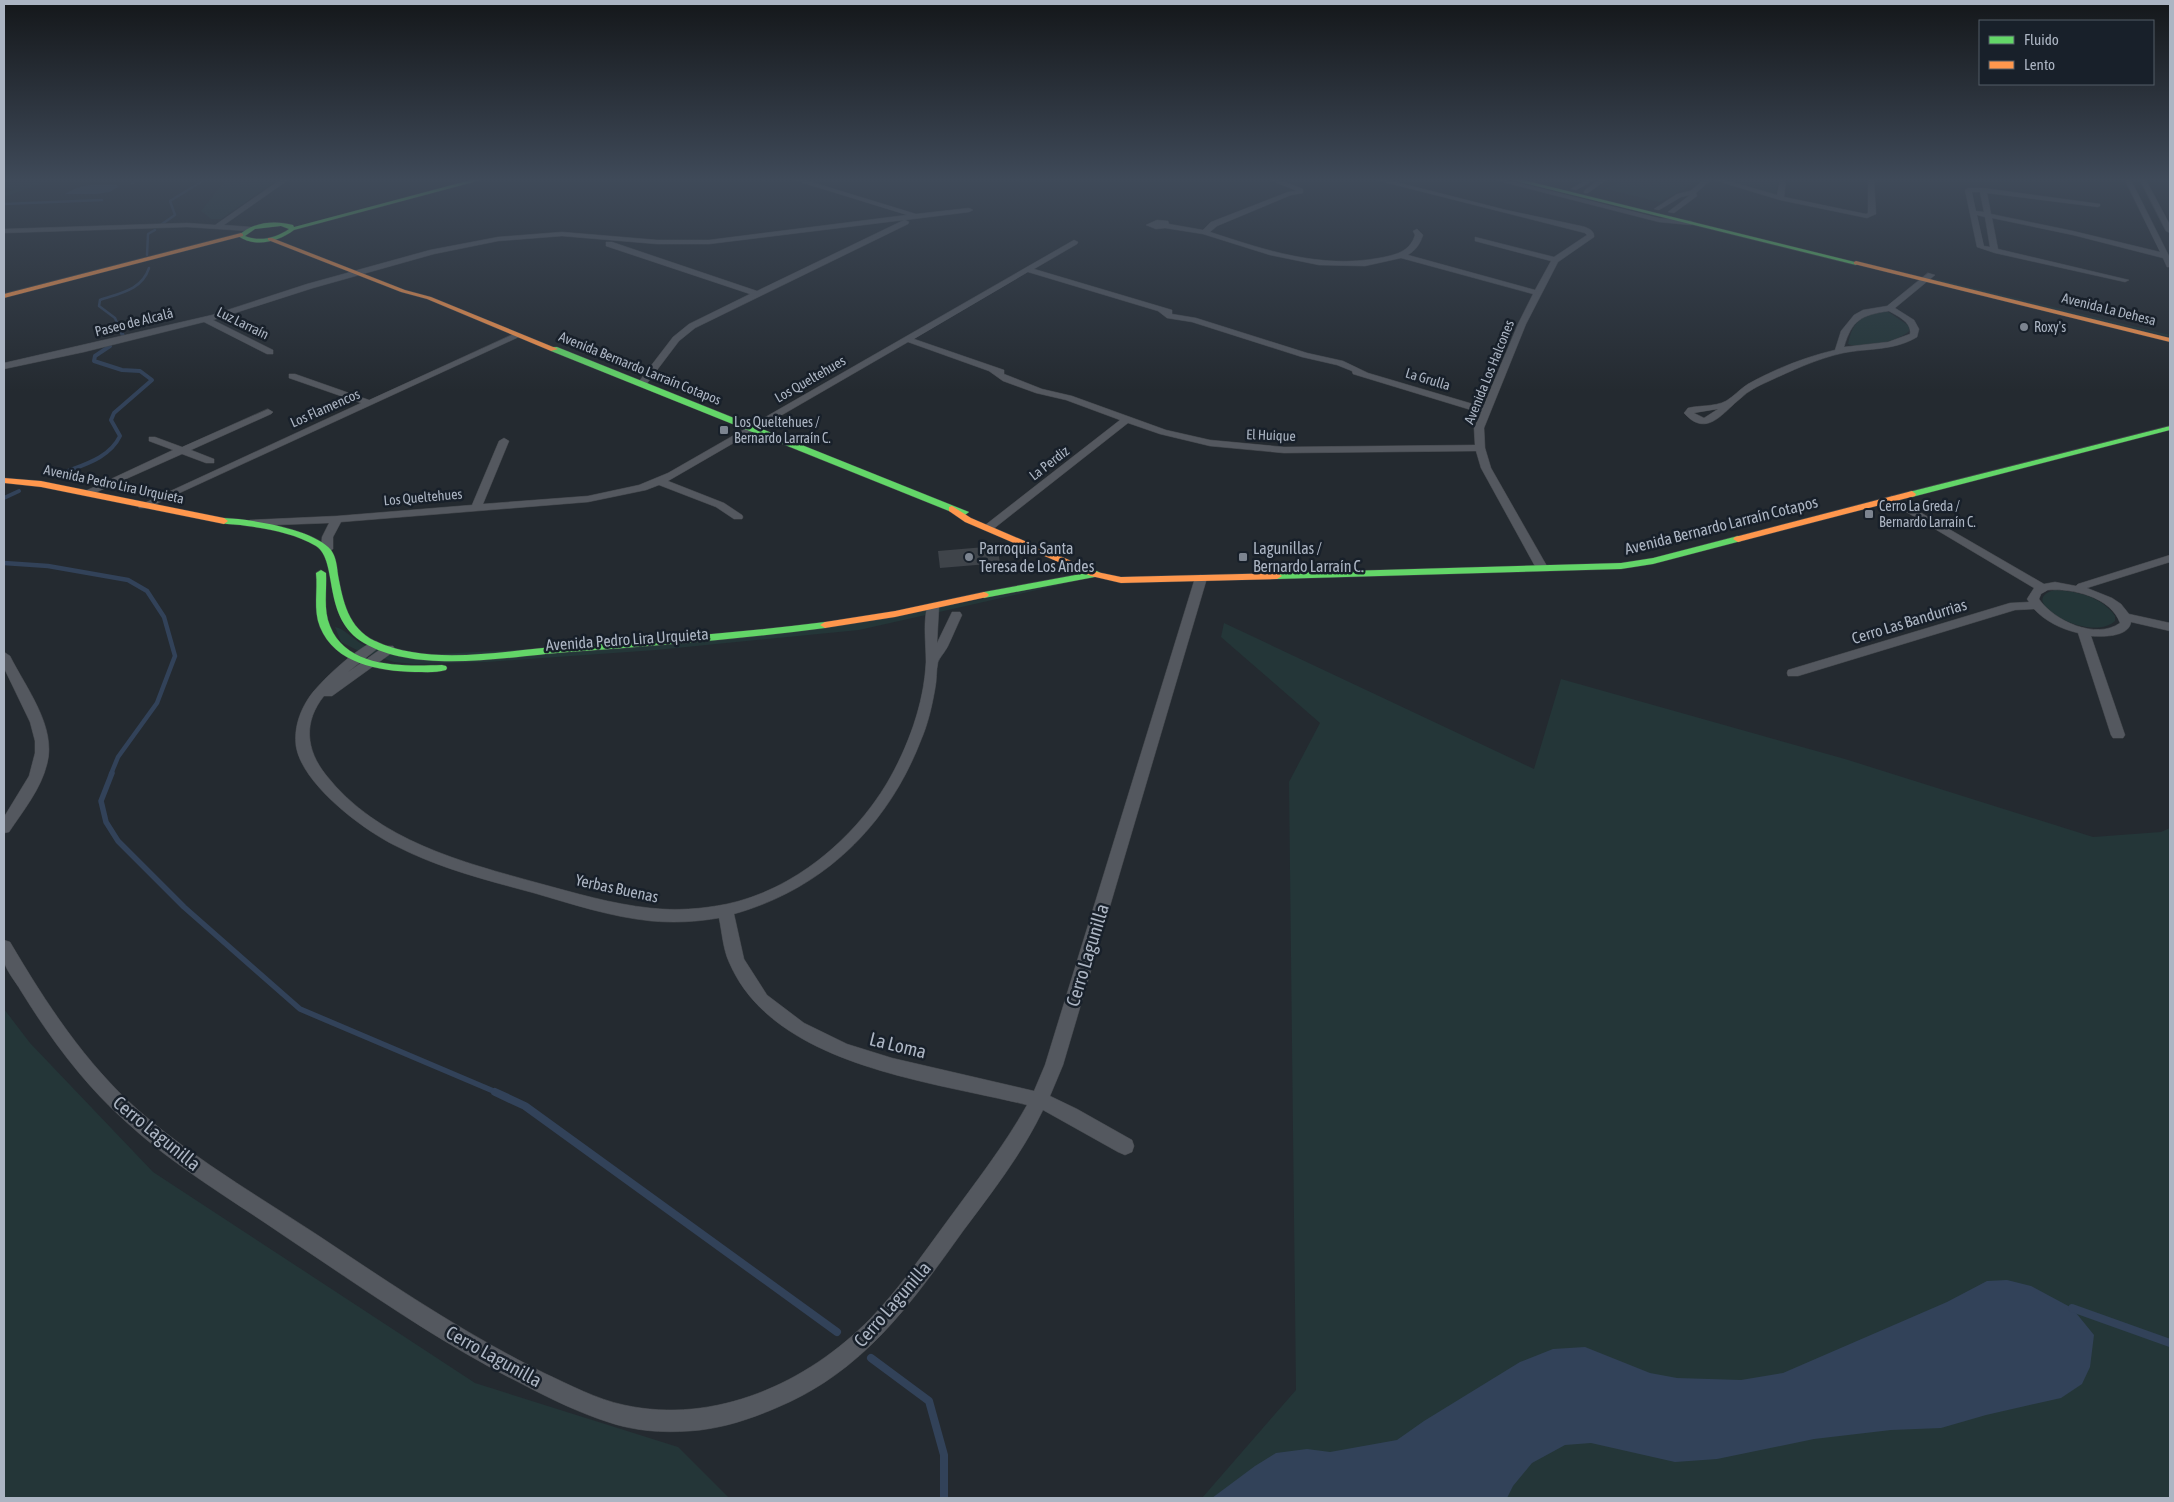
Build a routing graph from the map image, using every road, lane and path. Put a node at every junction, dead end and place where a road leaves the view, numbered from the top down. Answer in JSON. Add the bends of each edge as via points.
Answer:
{"nodes":[{"id":1,"x":187,"y":250,"type":"edge"},
{"id":2,"x":300,"y":250,"type":"edge"},
{"id":3,"x":324,"y":250,"type":"edge"},
{"id":4,"x":450,"y":250,"type":"edge"},
{"id":5,"x":628,"y":250,"type":"edge"},
{"id":6,"x":640,"y":250,"type":"edge"},
{"id":7,"x":847,"y":250,"type":"edge"},
{"id":8,"x":1060,"y":250,"type":"edge"},
{"id":9,"x":1263,"y":250,"type":"edge"},
{"id":10,"x":1408,"y":250,"type":"edge"},
{"id":11,"x":1519,"y":250,"type":"edge"},
{"id":12,"x":1570,"y":250,"type":"edge"},
{"id":13,"x":1807,"y":250,"type":"edge"},
{"id":14,"x":1820,"y":250,"type":"edge"},
{"id":15,"x":2141,"y":250,"type":"edge"},
{"id":16,"x":2162,"y":250,"type":"edge"},
{"id":17,"x":1995,"y":251,"type":"edge"},
{"id":18,"x":636,"y":253,"type":"junction"},
{"id":19,"x":331,"y":254,"type":"junction"},
{"id":20,"x":1403,"y":254,"type":"junction"},
{"id":21,"x":2165,"y":256,"type":"junction"},
{"id":22,"x":318,"y":257,"type":"junction"},
{"id":23,"x":1556,"y":260,"type":"junction"},
{"id":24,"x":2170,"y":265,"type":"edge"},
{"id":25,"x":1027,"y":269,"type":"junction"},
{"id":26,"x":367,"y":273,"type":"junction"},
{"id":27,"x":1928,"y":278,"type":"junction"},
{"id":28,"x":2126,"y":280,"type":"dead end"},
{"id":29,"x":1537,"y":293,"type":"junction"},
{"id":30,"x":757,"y":294,"type":"junction"},
{"id":31,"x":4,"y":296,"type":"edge"},
{"id":32,"x":1890,"y":308,"type":"junction"},
{"id":33,"x":204,"y":319,"type":"junction"},
{"id":34,"x":2170,"y":333,"type":"edge"},
{"id":35,"x":519,"y":335,"type":"junction"},
{"id":36,"x":907,"y":339,"type":"junction"},
{"id":37,"x":2170,"y":340,"type":"edge"},
{"id":38,"x":1839,"y":351,"type":"junction"},
{"id":39,"x":270,"y":352,"type":"dead end"},
{"id":40,"x":4,"y":366,"type":"edge"},
{"id":41,"x":292,"y":376,"type":"dead end"},
{"id":42,"x":642,"y":384,"type":"junction"},
{"id":43,"x":369,"y":403,"type":"junction"},
{"id":44,"x":1728,"y":403,"type":"dead end"},
{"id":45,"x":1485,"y":411,"type":"junction"},
{"id":46,"x":268,"y":412,"type":"dead end"},
{"id":47,"x":1127,"y":419,"type":"junction"},
{"id":48,"x":2170,"y":428,"type":"edge"},
{"id":49,"x":753,"y":429,"type":"junction"},
{"id":50,"x":152,"y":439,"type":"dead end"},
{"id":51,"x":504,"y":441,"type":"dead end"},
{"id":52,"x":1480,"y":448,"type":"junction"},
{"id":53,"x":182,"y":450,"type":"junction"},
{"id":54,"x":210,"y":461,"type":"dead end"},
{"id":55,"x":4,"y":480,"type":"edge"},
{"id":56,"x":660,"y":481,"type":"junction"},
{"id":57,"x":86,"y":493,"type":"junction"},
{"id":58,"x":1892,"y":499,"type":"junction"},
{"id":59,"x":143,"y":506,"type":"junction"},
{"id":60,"x":476,"y":508,"type":"junction"},
{"id":61,"x":738,"y":517,"type":"dead end"},
{"id":62,"x":337,"y":519,"type":"junction"},
{"id":63,"x":218,"y":521,"type":"junction"},
{"id":64,"x":250,"y":523,"type":"junction"},
{"id":65,"x":992,"y":525,"type":"junction"},
{"id":66,"x":327,"y":549,"type":"junction"},
{"id":67,"x":1054,"y":556,"type":"junction"},
{"id":68,"x":2170,"y":558,"type":"edge"},
{"id":69,"x":1542,"y":568,"type":"junction"},
{"id":70,"x":1094,"y":574,"type":"junction"},
{"id":71,"x":1133,"y":575,"type":"junction"},
{"id":72,"x":1201,"y":578,"type":"junction"},
{"id":73,"x":1149,"y":579,"type":"junction"},
{"id":74,"x":1121,"y":580,"type":"junction"},
{"id":75,"x":1048,"y":582,"type":"junction"},
{"id":76,"x":2042,"y":588,"type":"junction"},
{"id":77,"x":2080,"y":590,"type":"junction"},
{"id":78,"x":1043,"y":596,"type":"dead end"},
{"id":79,"x":2036,"y":605,"type":"junction"},
{"id":80,"x":933,"y":607,"type":"junction"},
{"id":81,"x":960,"y":614,"type":"joint"},
{"id":82,"x":2125,"y":617,"type":"junction"},
{"id":83,"x":926,"y":621,"type":"junction"},
{"id":84,"x":2170,"y":627,"type":"edge"},
{"id":85,"x":2084,"y":631,"type":"junction"},
{"id":86,"x":376,"y":645,"type":"junction"},
{"id":87,"x":759,"y":645,"type":"dead end"},
{"id":88,"x":389,"y":649,"type":"junction"},
{"id":89,"x":4,"y":656,"type":"edge"},
{"id":90,"x":358,"y":658,"type":"junction"},
{"id":91,"x":932,"y":658,"type":"junction"},
{"id":92,"x":371,"y":663,"type":"junction"},
{"id":93,"x":1793,"y":672,"type":"dead end"},
{"id":94,"x":310,"y":708,"type":"junction"},
{"id":95,"x":2118,"y":734,"type":"dead end"},
{"id":96,"x":4,"y":828,"type":"edge"},
{"id":97,"x":725,"y":910,"type":"junction"},
{"id":98,"x":4,"y":947,"type":"edge"},
{"id":99,"x":1040,"y":1101,"type":"junction"},
{"id":100,"x":1125,"y":1146,"type":"dead end"}],
"edges":[{"from":1,"to":31,"type":"street"},
{"from":2,"to":22,"type":"street","name":"Avenida Bernardo Larraín Cotapos"},
{"from":3,"to":19,"type":"street","name":"Avenida Bernardo Larraín Cotapos"},
{"from":4,"to":26,"type":"street","name":"Paseo de Alcalá"},
{"from":5,"to":18,"type":"street"},
{"from":6,"to":18,"type":"street"},
{"from":7,"to":30,"type":"street"},
{"from":8,"to":25,"type":"street","name":"Los Queltehues"},
{"from":9,"to":20,"type":"street","via":[[1310,262],[1361,264]]},
{"from":10,"to":20,"type":"street"},
{"from":11,"to":23,"type":"street"},
{"from":12,"to":23,"type":"street"},
{"from":13,"to":27,"type":"street","name":"Avenida La Dehesa"},
{"from":14,"to":27,"type":"street","name":"Avenida La Dehesa"},
{"from":15,"to":21,"type":"street"},
{"from":16,"to":21,"type":"street"},
{"from":17,"to":28,"type":"street"},
{"from":18,"to":30,"type":"street"},
{"from":19,"to":22,"type":"street"},
{"from":19,"to":26,"type":"street","name":"Avenida Bernardo Larraín Cotapos"},
{"from":20,"to":29,"type":"street"},
{"from":21,"to":24,"type":"street"},
{"from":22,"to":26,"type":"street","name":"Avenida Bernardo Larraín Cotapos"},
{"from":23,"to":29,"type":"street","name":"Avenida Los Halcones"},
{"from":25,"to":36,"type":"street","name":"Los Queltehues"},
{"from":25,"to":45,"type":"street","name":"La Grulla","via":[[1170,316],[1193,320],[1305,355],[1333,367],[1364,373]]},
{"from":26,"to":33,"type":"street","name":"Paseo de Alcalá"},
{"from":26,"to":35,"type":"street","name":"Avenida Bernardo Larraín Cotapos","via":[[403,291],[429,298]]},
{"from":27,"to":32,"type":"street"},
{"from":27,"to":34,"type":"street","name":"Avenida La Dehesa"},
{"from":27,"to":37,"type":"street","name":"Avenida La Dehesa"},
{"from":29,"to":45,"type":"street","name":"Avenida Los Halcones"},
{"from":30,"to":42,"type":"street","via":[[686,330]]},
{"from":32,"to":38,"type":"street","via":[[1857,317],[1845,331]]},
{"from":32,"to":38,"type":"street","via":[[1911,322],[1914,335],[1893,343]]},
{"from":33,"to":39,"type":"street","name":"Luz Larraín"},
{"from":33,"to":40,"type":"street","name":"Paseo de Alcalá"},
{"from":35,"to":42,"type":"street","name":"Avenida Bernardo Larraín Cotapos"},
{"from":35,"to":43,"type":"street","name":"Los Flamencos"},
{"from":36,"to":47,"type":"street","name":"El Huique","via":[[1022,384]]},
{"from":36,"to":49,"type":"street","name":"Los Queltehues"},
{"from":38,"to":44,"type":"street","via":[[1756,383]]},
{"from":41,"to":43,"type":"street"},
{"from":42,"to":49,"type":"street","name":"Avenida Bernardo Larraín Cotapos"},
{"from":43,"to":59,"type":"street","name":"Los Flamencos"},
{"from":45,"to":52,"type":"street","name":"Avenida Los Halcones","via":[[1479,428]]},
{"from":46,"to":53,"type":"street"},
{"from":47,"to":52,"type":"street","name":"El Huique","via":[[1176,436],[1247,448]]},
{"from":47,"to":65,"type":"street","name":"La Perdiz"},
{"from":48,"to":58,"type":"street","name":"Avenida Bernardo Larraín Cotapos"},
{"from":49,"to":56,"type":"street","name":"Los Queltehues"},
{"from":49,"to":65,"type":"street","name":"Avenida Bernardo Larraín Cotapos","via":[[952,509],[968,520]]},
{"from":50,"to":53,"type":"street"},
{"from":51,"to":60,"type":"street"},
{"from":52,"to":69,"type":"street","name":"Avenida Los Halcones","via":[[1486,468]]},
{"from":53,"to":54,"type":"street"},
{"from":53,"to":57,"type":"street"},
{"from":55,"to":57,"type":"street","name":"Avenida Pedro Lira Urquieta"},
{"from":56,"to":60,"type":"street","name":"Los Queltehues","via":[[602,497]]},
{"from":56,"to":61,"type":"street","via":[[726,508]]},
{"from":57,"to":59,"type":"street","name":"Avenida Pedro Lira Urquieta"},
{"from":58,"to":69,"type":"street","name":"Avenida Bernardo Larraín Cotapos","via":[[1653,561],[1621,566]]},
{"from":58,"to":76,"type":"street"},
{"from":59,"to":63,"type":"street","name":"Avenida Pedro Lira Urquieta"},
{"from":60,"to":62,"type":"street","name":"Los Queltehues"},
{"from":62,"to":64,"type":"street","name":"Los Queltehues"},
{"from":62,"to":66,"type":"street","via":[[331,527]]},
{"from":63,"to":64,"type":"street","name":"Avenida Pedro Lira Urquieta"},
{"from":63,"to":90,"type":"street","name":"Avenida Pedro Lira Urquieta","via":[[220,527],[290,542],[314,552],[319,559],[325,627],[339,648]]},
{"from":64,"to":66,"type":"street","name":"Avenida Pedro Lira Urquieta","via":[[302,537]]},
{"from":65,"to":67,"type":"street","name":"Avenida Bernardo Larraín Cotapos"},
{"from":65,"to":71,"type":"street","name":"Avenida Bernardo Larraín Cotapos","via":[[1085,561]]},
{"from":66,"to":86,"type":"street","name":"Avenida Pedro Lira Urquieta","via":[[341,617],[353,631]]},
{"from":67,"to":70,"type":"street","name":"Avenida Bernardo Larraín Cotapos"},
{"from":67,"to":75,"type":"street","via":[[1058,559],[1058,566]]},
{"from":68,"to":77,"type":"street","via":[[2082,586]]},
{"from":69,"to":72,"type":"street","name":"Avenida Bernardo Larraín Cotapos"},
{"from":70,"to":71,"type":"street"},
{"from":70,"to":74,"type":"street","name":"Avenida Bernardo Larraín Cotapos"},
{"from":70,"to":75,"type":"street","name":"Avenida Pedro Lira Urquieta"},
{"from":71,"to":73,"type":"street","name":"Avenida Bernardo Larraín Cotapos"},
{"from":72,"to":73,"type":"street","name":"Avenida Bernardo Larraín Cotapos"},
{"from":72,"to":99,"type":"street","name":"Cerro Lagunilla","via":[[1054,1065]]},
{"from":73,"to":74,"type":"street","name":"Avenida Bernardo Larraín Cotapos"},
{"from":74,"to":78,"type":"street"},
{"from":75,"to":80,"type":"street","name":"Avenida Pedro Lira Urquieta"},
{"from":76,"to":77,"type":"street","via":[[2055,586]]},
{"from":76,"to":79,"type":"street","via":[[2034,594]]},
{"from":77,"to":82,"type":"street","via":[[2109,602]]},
{"from":79,"to":85,"type":"street","via":[[2054,620]]},
{"from":79,"to":93,"type":"street","name":"Cerro Las Bandurrias","via":[[2014,606]]},
{"from":80,"to":83,"type":"street","name":"Yerbas Buenas"},
{"from":80,"to":88,"type":"street","name":"Avenida Pedro Lira Urquieta","via":[[730,637],[444,656]]},
{"from":81,"to":83,"type":"street"},
{"from":81,"to":91,"type":"street","name":"Yerbas Buenas"},
{"from":82,"to":84,"type":"street"},
{"from":82,"to":85,"type":"street","via":[[2126,624],[2122,630],[2112,633]]},
{"from":83,"to":91,"type":"street","name":"Yerbas Buenas"},
{"from":85,"to":95,"type":"street"},
{"from":86,"to":88,"type":"street","name":"Avenida Pedro Lira Urquieta"},
{"from":86,"to":90,"type":"street","name":"Yerbas Buenas"},
{"from":87,"to":92,"type":"street","name":"Avenida Pedro Lira Urquieta","via":[[426,668],[397,668]]},
{"from":88,"to":92,"type":"street"},
{"from":89,"to":96,"type":"street","via":[[37,724],[43,750],[32,783]]},
{"from":90,"to":92,"type":"street","name":"Avenida Pedro Lira Urquieta"},
{"from":90,"to":94,"type":"street","name":"Yerbas Buenas","via":[[325,685]]},
{"from":91,"to":97,"type":"street","name":"Yerbas Buenas","via":[[927,707],[917,737],[898,776],[858,830],[830,859],[803,878],[770,896]]},
{"from":92,"to":94,"type":"street"},
{"from":94,"to":97,"type":"street","name":"Yerbas Buenas","via":[[302,728],[303,744],[318,776],[357,815],[402,843],[449,863],[618,909],[668,916]]},
{"from":97,"to":99,"type":"street","name":"La Loma","via":[[729,942],[742,972],[768,1004],[808,1034],[864,1059]]},
{"from":98,"to":99,"type":"street","name":"Cerro Lagunilla","via":[[42,1011],[78,1059],[118,1104],[162,1141],[389,1294],[473,1346],[573,1398],[627,1417],[687,1420],[740,1411],[793,1390],[842,1358],[902,1298],[1018,1138]]},
{"from":99,"to":100,"type":"street","name":"La Loma"}]}
